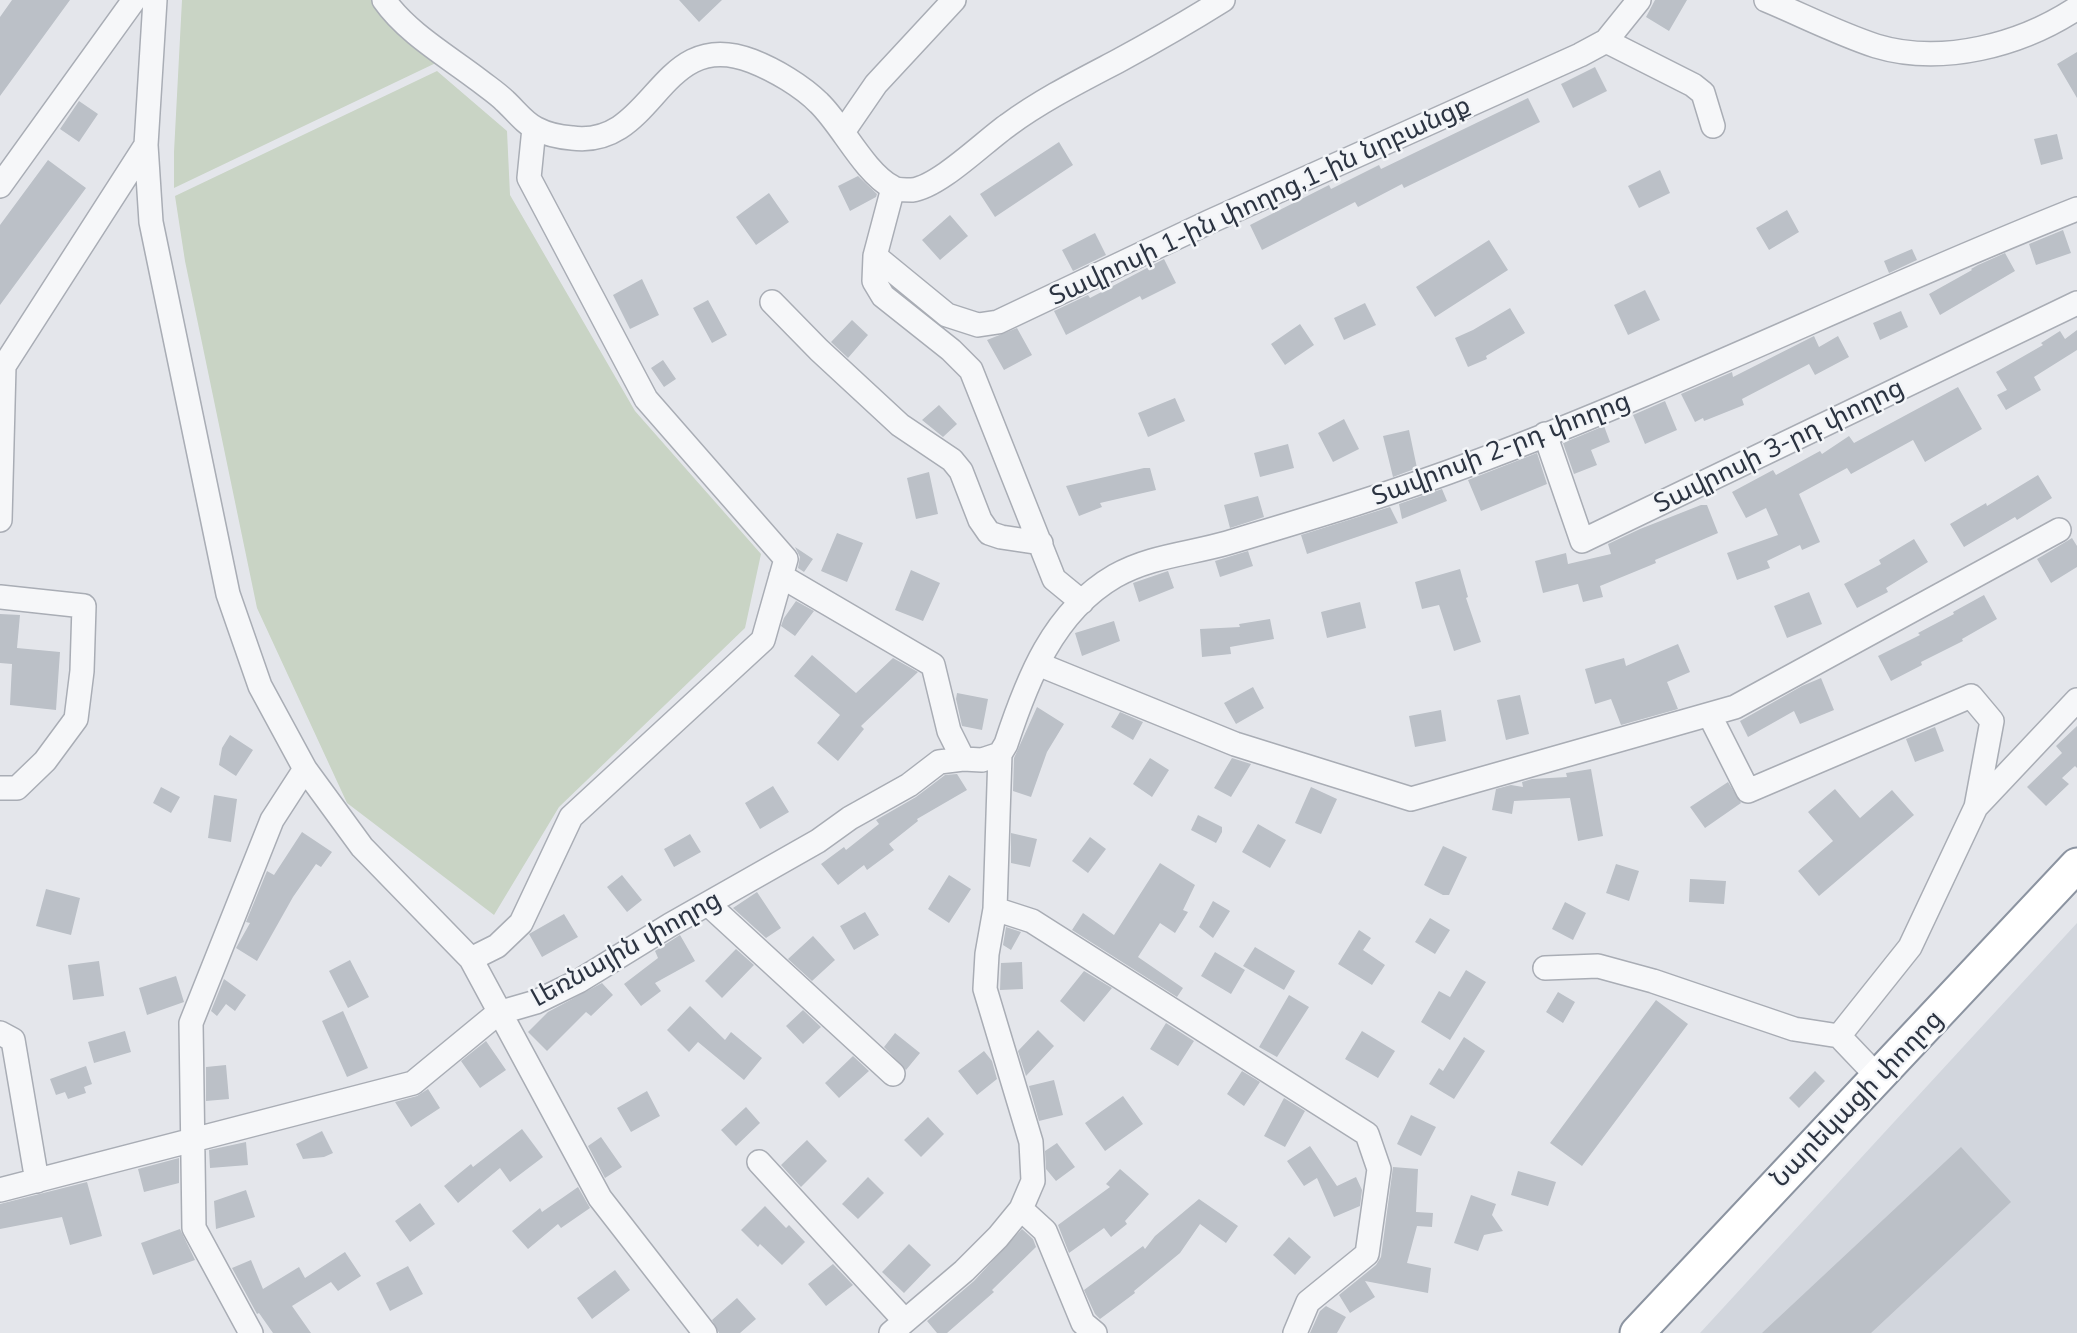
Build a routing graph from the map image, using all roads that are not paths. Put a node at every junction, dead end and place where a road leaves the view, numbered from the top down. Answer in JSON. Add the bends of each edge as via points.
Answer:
{"nodes":[{"id":1,"x":134,"y":0,"type":"edge"},
{"id":2,"x":155,"y":0,"type":"edge"},
{"id":3,"x":384,"y":0,"type":"edge"},
{"id":4,"x":954,"y":0,"type":"edge"},
{"id":5,"x":1223,"y":0,"type":"edge"},
{"id":6,"x":1639,"y":0,"type":"edge"},
{"id":7,"x":1766,"y":0,"type":"edge"},
{"id":8,"x":2077,"y":8,"type":"edge"},
{"id":9,"x":1606,"y":41,"type":"junction"},
{"id":10,"x":1713,"y":125,"type":"dead end"},
{"id":11,"x":534,"y":128,"type":"junction"},
{"id":12,"x":843,"y":132,"type":"junction"},
{"id":13,"x":146,"y":145,"type":"junction"},
{"id":14,"x":0,"y":186,"type":"edge"},
{"id":15,"x":893,"y":188,"type":"junction"},
{"id":16,"x":2077,"y":209,"type":"edge"},
{"id":17,"x":875,"y":256,"type":"junction"},
{"id":18,"x":772,"y":302,"type":"dead end"},
{"id":19,"x":2077,"y":303,"type":"edge"},
{"id":20,"x":1,"y":413,"type":"edge"},
{"id":21,"x":1545,"y":434,"type":"junction"},
{"id":22,"x":0,"y":520,"type":"edge"},
{"id":23,"x":2059,"y":530,"type":"dead end"},
{"id":24,"x":1041,"y":543,"type":"junction"},
{"id":25,"x":781,"y":576,"type":"junction"},
{"id":26,"x":0,"y":597,"type":"edge"},
{"id":27,"x":1082,"y":602,"type":"junction"},
{"id":28,"x":1038,"y":664,"type":"junction"},
{"id":29,"x":2077,"y":700,"type":"edge"},
{"id":30,"x":1710,"y":716,"type":"junction"},
{"id":31,"x":1000,"y":754,"type":"junction"},
{"id":32,"x":963,"y":759,"type":"junction"},
{"id":33,"x":305,"y":769,"type":"junction"},
{"id":34,"x":0,"y":788,"type":"edge"},
{"id":35,"x":1976,"y":807,"type":"junction"},
{"id":36,"x":2077,"y":865,"type":"edge"},
{"id":37,"x":708,"y":904,"type":"junction"},
{"id":38,"x":995,"y":908,"type":"junction"},
{"id":39,"x":471,"y":959,"type":"junction"},
{"id":40,"x":1545,"y":968,"type":"dead end"},
{"id":41,"x":498,"y":1013,"type":"junction"},
{"id":42,"x":0,"y":1033,"type":"edge"},
{"id":43,"x":1839,"y":1036,"type":"junction"},
{"id":44,"x":893,"y":1074,"type":"dead end"},
{"id":45,"x":1878,"y":1078,"type":"junction"},
{"id":46,"x":193,"y":1141,"type":"junction"},
{"id":47,"x":759,"y":1162,"type":"dead end"},
{"id":48,"x":37,"y":1181,"type":"junction"},
{"id":49,"x":0,"y":1190,"type":"edge"},
{"id":50,"x":1021,"y":1209,"type":"junction"},
{"id":51,"x":898,"y":1327,"type":"edge"},
{"id":52,"x":251,"y":1333,"type":"edge"},
{"id":53,"x":705,"y":1333,"type":"edge"},
{"id":54,"x":1095,"y":1333,"type":"edge"},
{"id":55,"x":1295,"y":1333,"type":"edge"},
{"id":56,"x":1637,"y":1333,"type":"edge"}],
"edges":[{"from":1,"to":14,"type":"street"},
{"from":2,"to":13,"type":"street"},
{"from":3,"to":11,"type":"street","via":[[406,24]]},
{"from":4,"to":12,"type":"street","via":[[876,84]]},
{"from":5,"to":15,"type":"street","via":[[1032,107],[943,175],[914,190]]},
{"from":6,"to":9,"type":"street","name":"Տավրոսի 1-ին փողոց,1-ին նրբանցք"},
{"from":7,"to":8,"type":"street","via":[[1876,46],[1918,54],[1965,52],[2017,38]]},
{"from":9,"to":10,"type":"street","via":[[1693,85],[1703,93]]},
{"from":9,"to":17,"type":"street","name":"Տավրոսի 1-ին փողոց,1-ին նրբանցք","via":[[998,322],[978,325],[947,315]]},
{"from":11,"to":12,"type":"street","via":[[553,136],[604,138],[622,128],[690,61],[713,54],[752,61],[788,80],[819,102]]},
{"from":11,"to":25,"type":"street","via":[[529,178],[646,399],[786,559]]},
{"from":12,"to":15,"type":"street"},
{"from":13,"to":20,"type":"street","via":[[4,366]]},
{"from":13,"to":33,"type":"street","via":[[151,222],[228,594],[260,686]]},
{"from":15,"to":17,"type":"street"},
{"from":16,"to":21,"type":"street","name":"Տավրոսի 2-րդ փողոց"},
{"from":17,"to":24,"type":"street","via":[[874,281],[883,296],[971,370]]},
{"from":18,"to":24,"type":"street","via":[[900,425],[952,460],[989,533]]},
{"from":19,"to":21,"type":"street","name":"Տավրոսի 3-րդ փողոց","via":[[1582,541]]},
{"from":20,"to":22,"type":"street"},
{"from":21,"to":27,"type":"street","name":"Տավրոսի 2-րդ փողոց","via":[[1363,502],[1222,544],[1152,559],[1114,577]]},
{"from":23,"to":30,"type":"street","via":[[1735,707]]},
{"from":24,"to":27,"type":"street","via":[[1054,579]]},
{"from":25,"to":32,"type":"street","via":[[933,665],[949,731]]},
{"from":25,"to":39,"type":"street","via":[[763,640],[571,817],[521,923],[497,946]]},
{"from":26,"to":34,"type":"street","via":[[84,606],[76,719],[17,789]]},
{"from":27,"to":28,"type":"street","name":"Տավրոսի 2-րդ փողոց","via":[[1057,627]]},
{"from":28,"to":30,"type":"street","via":[[1235,744],[1411,799]]},
{"from":28,"to":31,"type":"street","name":"Տավրոսի 2-րդ փողոց"},
{"from":29,"to":35,"type":"street"},
{"from":30,"to":35,"type":"street","via":[[1748,790],[1971,696],[1992,721]]},
{"from":31,"to":32,"type":"street","name":"Լեռնային փողոց","via":[[982,760]]},
{"from":31,"to":38,"type":"street"},
{"from":32,"to":37,"type":"street","name":"Լեռնային փողոց","via":[[939,762],[818,841]]},
{"from":33,"to":39,"type":"street","via":[[362,847]]},
{"from":33,"to":46,"type":"street","via":[[272,820],[191,1023]]},
{"from":35,"to":43,"type":"street","via":[[1910,947]]},
{"from":36,"to":45,"type":"highway","name":"Նարեկացի փողոց"},
{"from":37,"to":41,"type":"street","name":"Լեռնային փողոց","via":[[579,981],[536,1002]]},
{"from":37,"to":44,"type":"street"},
{"from":38,"to":50,"type":"street","via":[[985,989],[1031,1142],[1033,1181]]},
{"from":38,"to":55,"type":"street","via":[[1032,921],[1367,1134],[1379,1169],[1367,1254],[1308,1303]]},
{"from":39,"to":41,"type":"street"},
{"from":40,"to":43,"type":"street","via":[[1598,966],[1794,1029]]},
{"from":41,"to":46,"type":"street","name":"Լեռնային փողոց","via":[[413,1083]]},
{"from":41,"to":53,"type":"street","via":[[600,1198]]},
{"from":42,"to":48,"type":"street","via":[[13,1040]]},
{"from":43,"to":45,"type":"street"},
{"from":45,"to":56,"type":"highway","name":"Նարեկացի փողոց"},
{"from":46,"to":48,"type":"street","name":"Լեռնային փողոց"},
{"from":46,"to":52,"type":"street","via":[[194,1228]]},
{"from":47,"to":51,"type":"street"},
{"from":48,"to":49,"type":"street","name":"Լեռնային փողոց"},
{"from":50,"to":51,"type":"street","via":[[964,1271]]},
{"from":50,"to":54,"type":"street","via":[[1045,1231],[1083,1323]]}]}
